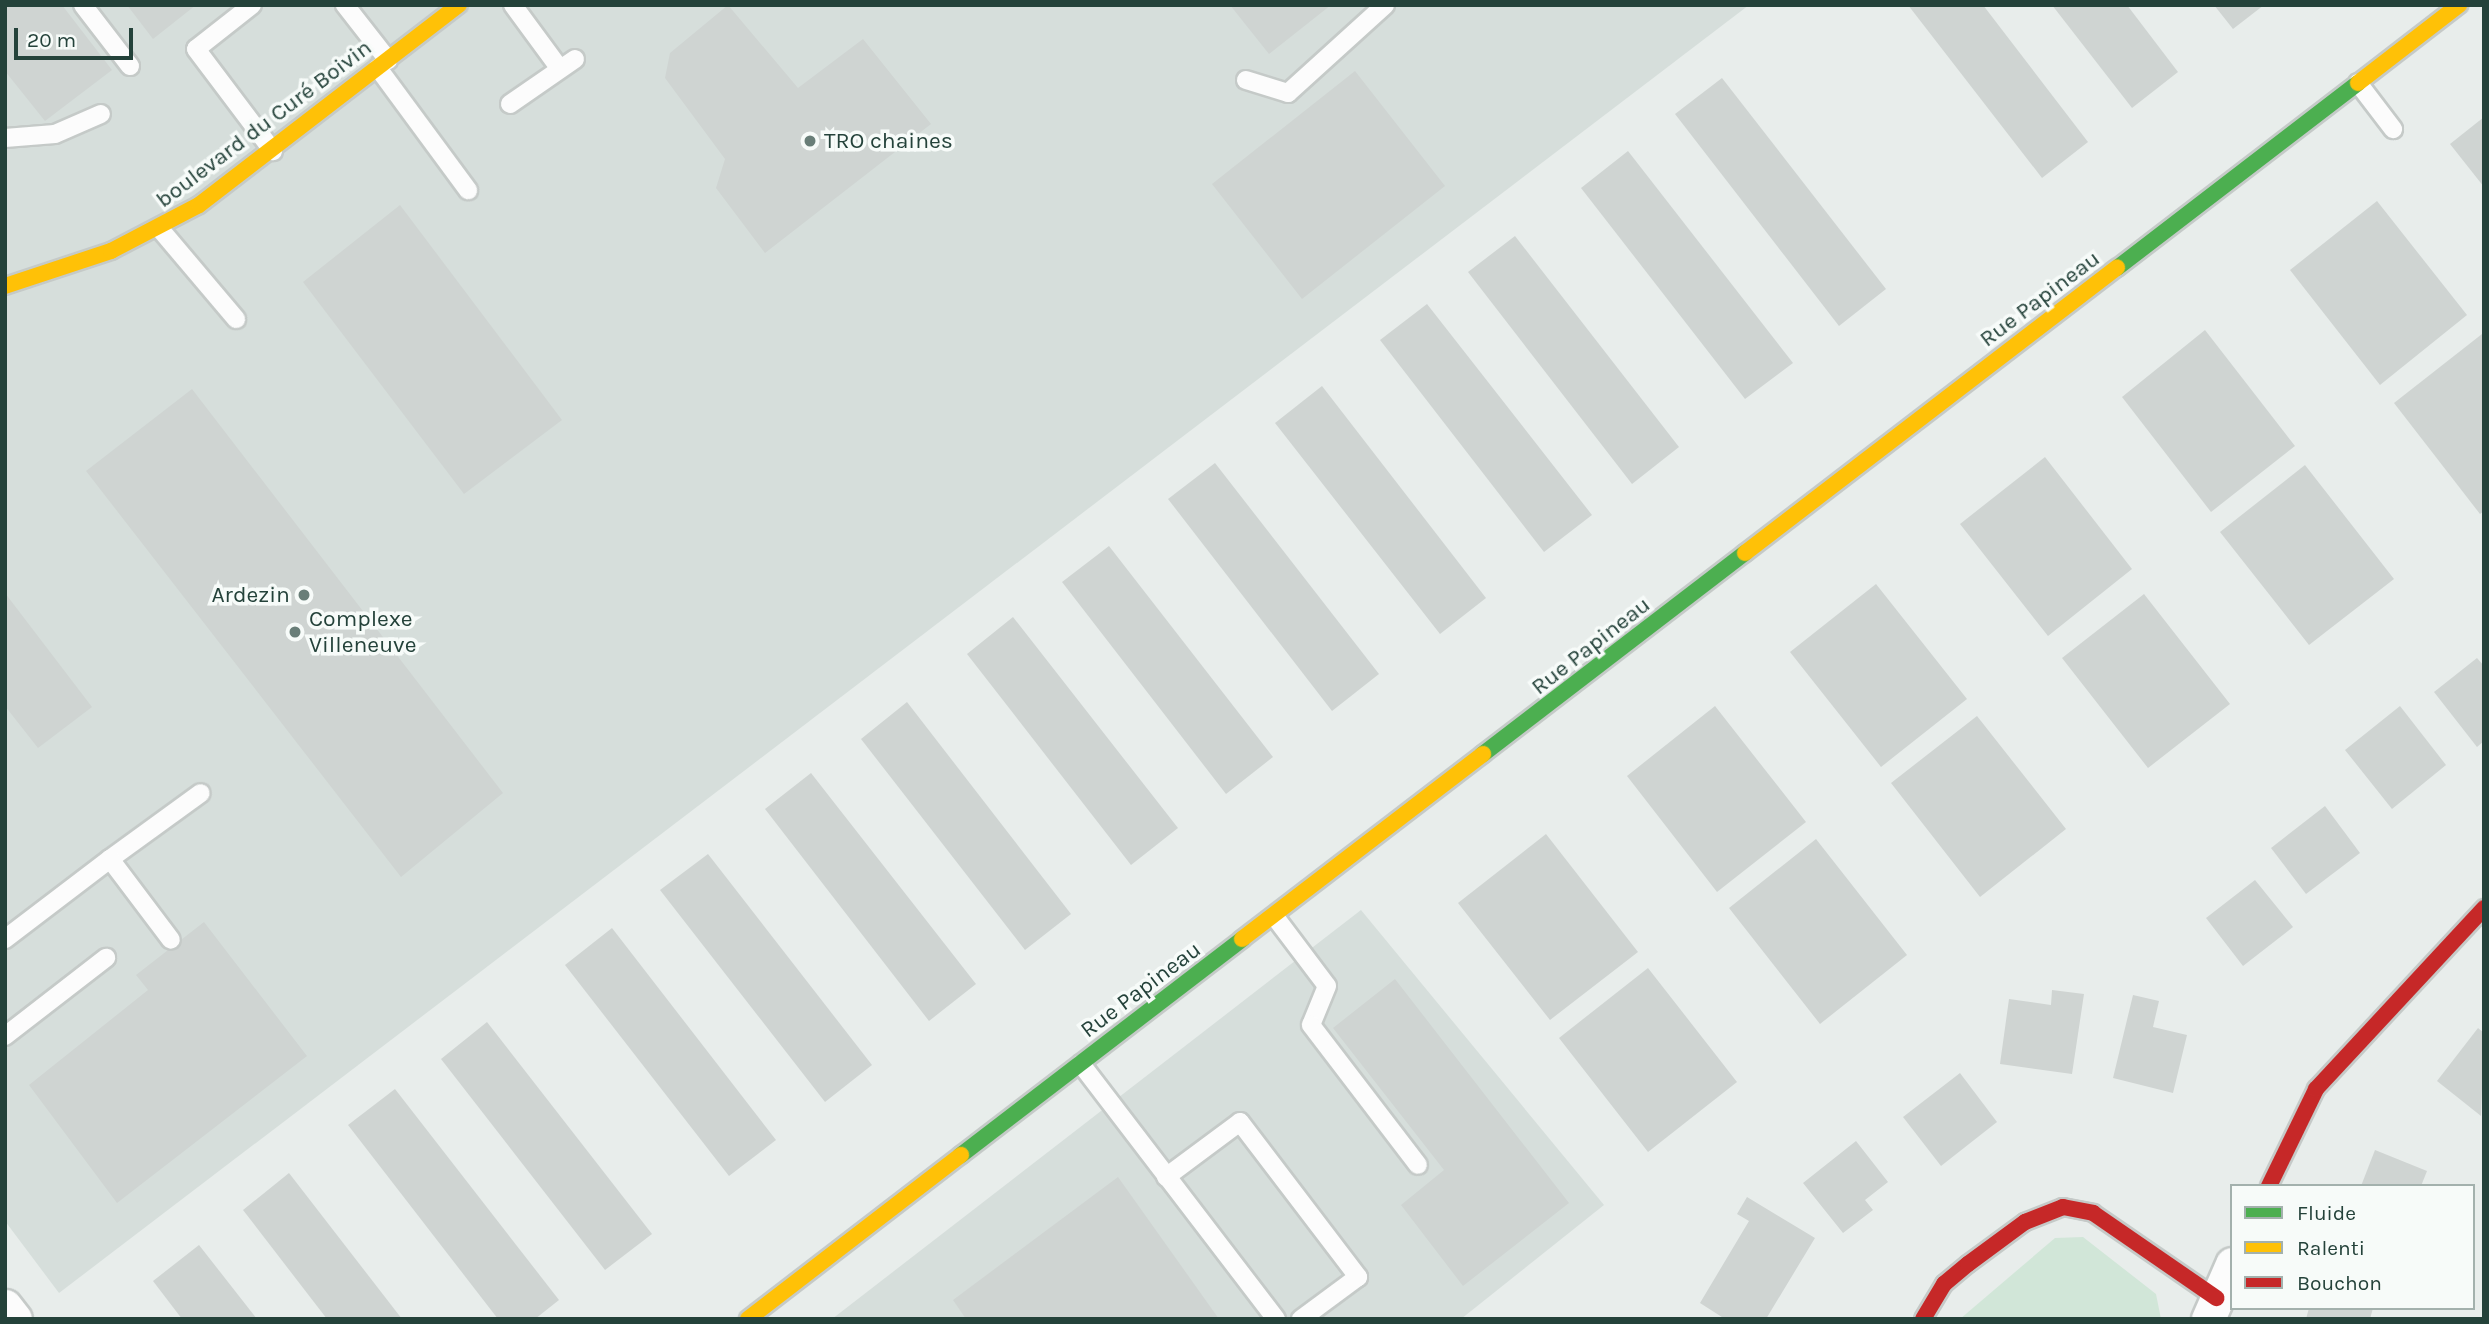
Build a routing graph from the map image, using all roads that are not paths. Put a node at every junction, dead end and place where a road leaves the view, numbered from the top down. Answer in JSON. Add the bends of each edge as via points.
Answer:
{"nodes":[{"id":1,"x":83,"y":5,"type":"edge"},
{"id":2,"x":252,"y":5,"type":"edge"},
{"id":3,"x":345,"y":5,"type":"edge"},
{"id":4,"x":458,"y":5,"type":"edge"},
{"id":5,"x":513,"y":5,"type":"edge"},
{"id":6,"x":1385,"y":5,"type":"edge"},
{"id":7,"x":2459,"y":5,"type":"edge"},
{"id":8,"x":575,"y":58,"type":"dead end"},
{"id":9,"x":383,"y":64,"type":"junction"},
{"id":10,"x":130,"y":66,"type":"dead end"},
{"id":11,"x":560,"y":69,"type":"junction"},
{"id":12,"x":1246,"y":80,"type":"dead end"},
{"id":13,"x":2358,"y":83,"type":"junction"},
{"id":14,"x":510,"y":104,"type":"dead end"},
{"id":15,"x":101,"y":114,"type":"dead end"},
{"id":16,"x":2393,"y":129,"type":"dead end"},
{"id":17,"x":5,"y":138,"type":"edge"},
{"id":18,"x":273,"y":151,"type":"junction"},
{"id":19,"x":468,"y":190,"type":"dead end"},
{"id":20,"x":160,"y":229,"type":"junction"},
{"id":21,"x":5,"y":286,"type":"edge"},
{"id":22,"x":236,"y":319,"type":"dead end"},
{"id":23,"x":201,"y":793,"type":"dead end"},
{"id":24,"x":110,"y":859,"type":"junction"},
{"id":25,"x":2484,"y":908,"type":"edge"},
{"id":26,"x":1275,"y":917,"type":"junction"},
{"id":27,"x":5,"y":939,"type":"edge"},
{"id":28,"x":171,"y":940,"type":"dead end"},
{"id":29,"x":106,"y":958,"type":"dead end"},
{"id":30,"x":5,"y":1037,"type":"edge"},
{"id":31,"x":1082,"y":1064,"type":"junction"},
{"id":32,"x":1419,"y":1165,"type":"dead end"},
{"id":33,"x":1166,"y":1177,"type":"junction"},
{"id":34,"x":2270,"y":1184,"type":"edge"},
{"id":35,"x":2230,"y":1268,"type":"edge"},
{"id":36,"x":5,"y":1306,"type":"edge"},
{"id":37,"x":2212,"y":1308,"type":"edge"},
{"id":38,"x":15,"y":1319,"type":"edge"},
{"id":39,"x":748,"y":1319,"type":"edge"},
{"id":40,"x":1276,"y":1319,"type":"edge"},
{"id":41,"x":1301,"y":1319,"type":"edge"},
{"id":42,"x":1923,"y":1319,"type":"edge"}],
"edges":[{"from":1,"to":10,"type":"lane"},
{"from":2,"to":18,"type":"lane","via":[[197,49]]},
{"from":3,"to":9,"type":"lane"},
{"from":4,"to":9,"type":"street","name":"boulevard du Curé Boivin"},
{"from":5,"to":11,"type":"lane"},
{"from":6,"to":12,"type":"lane","via":[[1288,93]]},
{"from":7,"to":13,"type":"street","name":"Rue Papineau"},
{"from":8,"to":11,"type":"lane"},
{"from":9,"to":18,"type":"street","name":"boulevard du Curé Boivin"},
{"from":9,"to":19,"type":"lane"},
{"from":11,"to":14,"type":"lane"},
{"from":13,"to":16,"type":"lane"},
{"from":13,"to":26,"type":"street","name":"Rue Papineau"},
{"from":15,"to":17,"type":"lane","via":[[55,134]]},
{"from":18,"to":20,"type":"street","name":"boulevard du Curé Boivin"},
{"from":20,"to":21,"type":"street","name":"boulevard du Curé Boivin"},
{"from":20,"to":22,"type":"lane"},
{"from":23,"to":24,"type":"lane"},
{"from":24,"to":27,"type":"lane"},
{"from":24,"to":28,"type":"lane"},
{"from":25,"to":34,"type":"street","via":[[2316,1089]]},
{"from":26,"to":31,"type":"street","name":"Rue Papineau"},
{"from":26,"to":32,"type":"lane","via":[[1327,986],[1311,1025]]},
{"from":29,"to":30,"type":"lane"},
{"from":31,"to":33,"type":"lane"},
{"from":31,"to":39,"type":"street","name":"Rue Papineau"},
{"from":33,"to":40,"type":"lane"},
{"from":33,"to":41,"type":"lane","via":[[1240,1122],[1358,1276]]},
{"from":35,"to":37,"type":"street"},
{"from":36,"to":38,"type":"street"},
{"from":37,"to":42,"type":"street","via":[[2093,1213],[2063,1207],[2025,1222],[1968,1264],[1944,1284]]}]}
